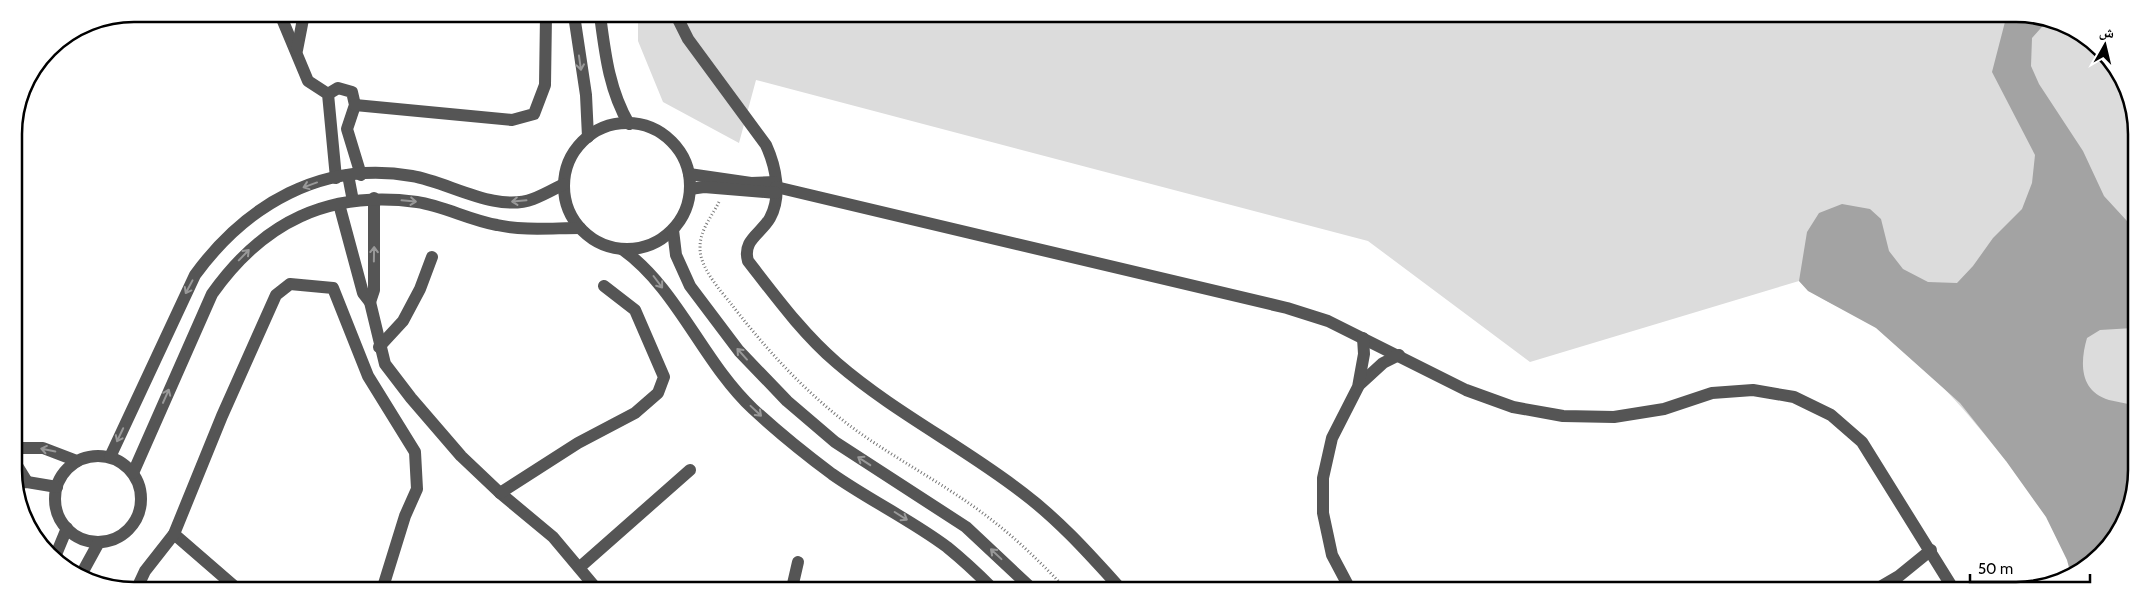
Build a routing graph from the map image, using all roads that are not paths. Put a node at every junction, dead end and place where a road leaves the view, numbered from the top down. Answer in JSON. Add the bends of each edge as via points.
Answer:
{"nodes":[{"id":1,"x":284,"y":22,"type":"edge"},
{"id":2,"x":302,"y":22,"type":"edge"},
{"id":3,"x":546,"y":22,"type":"edge"},
{"id":4,"x":575,"y":22,"type":"edge"},
{"id":5,"x":601,"y":22,"type":"edge"},
{"id":6,"x":680,"y":22,"type":"edge"},
{"id":7,"x":297,"y":50,"type":"junction"},
{"id":8,"x":328,"y":94,"type":"junction"},
{"id":9,"x":355,"y":105,"type":"junction"},
{"id":10,"x":629,"y":124,"type":"junction"},
{"id":11,"x":588,"y":137,"type":"junction"},
{"id":12,"x":689,"y":174,"type":"junction"},
{"id":13,"x":348,"y":176,"type":"junction"},
{"id":14,"x":564,"y":184,"type":"junction"},
{"id":15,"x":776,"y":187,"type":"junction"},
{"id":16,"x":690,"y":189,"type":"junction"},
{"id":17,"x":374,"y":198,"type":"junction"},
{"id":18,"x":353,"y":201,"type":"junction"},
{"id":19,"x":339,"y":204,"type":"junction"},
{"id":20,"x":580,"y":228,"type":"junction"},
{"id":21,"x":672,"y":230,"type":"junction"},
{"id":22,"x":622,"y":249,"type":"junction"},
{"id":23,"x":432,"y":257,"type":"dead end"},
{"id":24,"x":604,"y":286,"type":"dead end"},
{"id":25,"x":370,"y":302,"type":"junction"},
{"id":26,"x":1363,"y":338,"type":"junction"},
{"id":27,"x":379,"y":347,"type":"junction"},
{"id":28,"x":1398,"y":355,"type":"junction"},
{"id":29,"x":1358,"y":387,"type":"junction"},
{"id":30,"x":22,"y":445,"type":"edge"},
{"id":31,"x":110,"y":458,"type":"junction"},
{"id":32,"x":77,"y":461,"type":"junction"},
{"id":33,"x":690,"y":470,"type":"dead end"},
{"id":34,"x":133,"y":473,"type":"junction"},
{"id":35,"x":23,"y":483,"type":"edge"},
{"id":36,"x":57,"y":487,"type":"junction"},
{"id":37,"x":500,"y":492,"type":"junction"},
{"id":38,"x":67,"y":528,"type":"junction"},
{"id":39,"x":174,"y":534,"type":"junction"},
{"id":40,"x":99,"y":542,"type":"junction"},
{"id":41,"x":57,"y":550,"type":"edge"},
{"id":42,"x":1931,"y":550,"type":"junction"},
{"id":43,"x":798,"y":562,"type":"dead end"},
{"id":44,"x":580,"y":567,"type":"junction"},
{"id":45,"x":84,"y":569,"type":"edge"},
{"id":46,"x":1114,"y":581,"type":"edge"},
{"id":47,"x":1346,"y":581,"type":"edge"},
{"id":48,"x":1891,"y":581,"type":"edge"},
{"id":49,"x":1949,"y":581,"type":"edge"},
{"id":50,"x":140,"y":582,"type":"edge"},
{"id":51,"x":229,"y":582,"type":"edge"},
{"id":52,"x":385,"y":582,"type":"edge"},
{"id":53,"x":591,"y":582,"type":"edge"},
{"id":54,"x":793,"y":582,"type":"edge"},
{"id":55,"x":985,"y":582,"type":"edge"},
{"id":56,"x":1024,"y":582,"type":"edge"}],
"edges":[{"from":1,"to":7,"type":"street"},
{"from":2,"to":7,"type":"street"},
{"from":3,"to":9,"type":"street","via":[[545,84],[534,114],[512,120]]},
{"from":4,"to":11,"type":"street","one_way":true,"via":[[586,95]]},
{"from":5,"to":10,"type":"street","via":[[612,89]]},
{"from":6,"to":15,"type":"street","via":[[688,39],[766,145]]},
{"from":7,"to":8,"type":"street","via":[[308,81]]},
{"from":8,"to":9,"type":"street","via":[[338,88],[352,92]]},
{"from":8,"to":13,"type":"street"},
{"from":9,"to":13,"type":"street","via":[[348,129]]},
{"from":10,"to":11,"type":"street","via":[[614,125]]},
{"from":10,"to":12,"type":"street","via":[[646,126],[661,133],[684,158]]},
{"from":11,"to":14,"type":"street","via":[[576,150]]},
{"from":12,"to":15,"type":"street"},
{"from":12,"to":16,"type":"street"},
{"from":14,"to":13,"type":"street","one_way":true,"via":[[532,200],[499,201],[411,176]]},
{"from":13,"to":18,"type":"street"},
{"from":13,"to":31,"type":"street","one_way":true,"via":[[318,182],[260,208],[214,250],[180,303]]},
{"from":14,"to":20,"type":"street","via":[[571,215]]},
{"from":15,"to":16,"type":"street"},
{"from":15,"to":26,"type":"street","via":[[1287,308],[1328,321]]},
{"from":15,"to":46,"type":"street","via":[[771,217],[750,240],[746,254],[789,315],[837,363],[890,404],[969,454],[1024,494],[1076,539]]},
{"from":16,"to":21,"type":"street","via":[[682,218]]},
{"from":17,"to":18,"type":"street"},
{"from":17,"to":20,"type":"street","one_way":true,"via":[[418,202],[498,226]]},
{"from":25,"to":17,"type":"street","one_way":true,"via":[[374,290]]},
{"from":18,"to":19,"type":"street"},
{"from":19,"to":25,"type":"street","via":[[363,293]]},
{"from":34,"to":19,"type":"street","one_way":true,"via":[[199,321],[229,270],[274,230],[300,216]]},
{"from":20,"to":22,"type":"street","via":[[606,246]]},
{"from":21,"to":22,"type":"street","via":[[658,242]]},
{"from":56,"to":21,"type":"street","one_way":true,"via":[[966,527],[835,442],[787,401],[739,351],[690,286],[676,255]]},
{"from":22,"to":55,"type":"street","one_way":true,"via":[[650,271],[698,342],[751,407],[833,474],[947,548]]},
{"from":23,"to":27,"type":"street","via":[[403,322]]},
{"from":24,"to":37,"type":"street","via":[[635,310],[664,377],[658,393],[635,413],[578,443]]},
{"from":25,"to":27,"type":"street"},
{"from":26,"to":28,"type":"street"},
{"from":26,"to":29,"type":"street"},
{"from":27,"to":37,"type":"street","via":[[385,364],[439,432]]},
{"from":28,"to":29,"type":"street","via":[[1369,374]]},
{"from":28,"to":42,"type":"street","via":[[1466,390],[1514,407],[1563,416],[1614,417],[1664,409],[1712,393],[1753,390],[1794,397],[1831,415],[1862,442]]},
{"from":29,"to":47,"type":"street","via":[[1332,438],[1323,478],[1323,513],[1332,555]]},
{"from":32,"to":30,"type":"street","one_way":true,"via":[[55,451]]},
{"from":31,"to":32,"type":"street","via":[[88,457]]},
{"from":31,"to":34,"type":"street"},
{"from":32,"to":36,"type":"street","via":[[61,476]]},
{"from":33,"to":44,"type":"street"},
{"from":34,"to":40,"type":"street","via":[[141,492],[135,522],[119,536]]},
{"from":35,"to":36,"type":"street"},
{"from":36,"to":38,"type":"street","via":[[56,509]]},
{"from":37,"to":44,"type":"street","via":[[553,537]]},
{"from":38,"to":40,"type":"street","via":[[87,540]]},
{"from":38,"to":41,"type":"street"},
{"from":39,"to":50,"type":"street"},
{"from":39,"to":51,"type":"street"},
{"from":39,"to":52,"type":"street","via":[[276,295],[290,284],[332,288],[368,376],[415,452],[417,489]]},
{"from":40,"to":45,"type":"street"},
{"from":42,"to":48,"type":"street"},
{"from":42,"to":49,"type":"street"},
{"from":43,"to":54,"type":"street"},
{"from":44,"to":53,"type":"street"}]}
